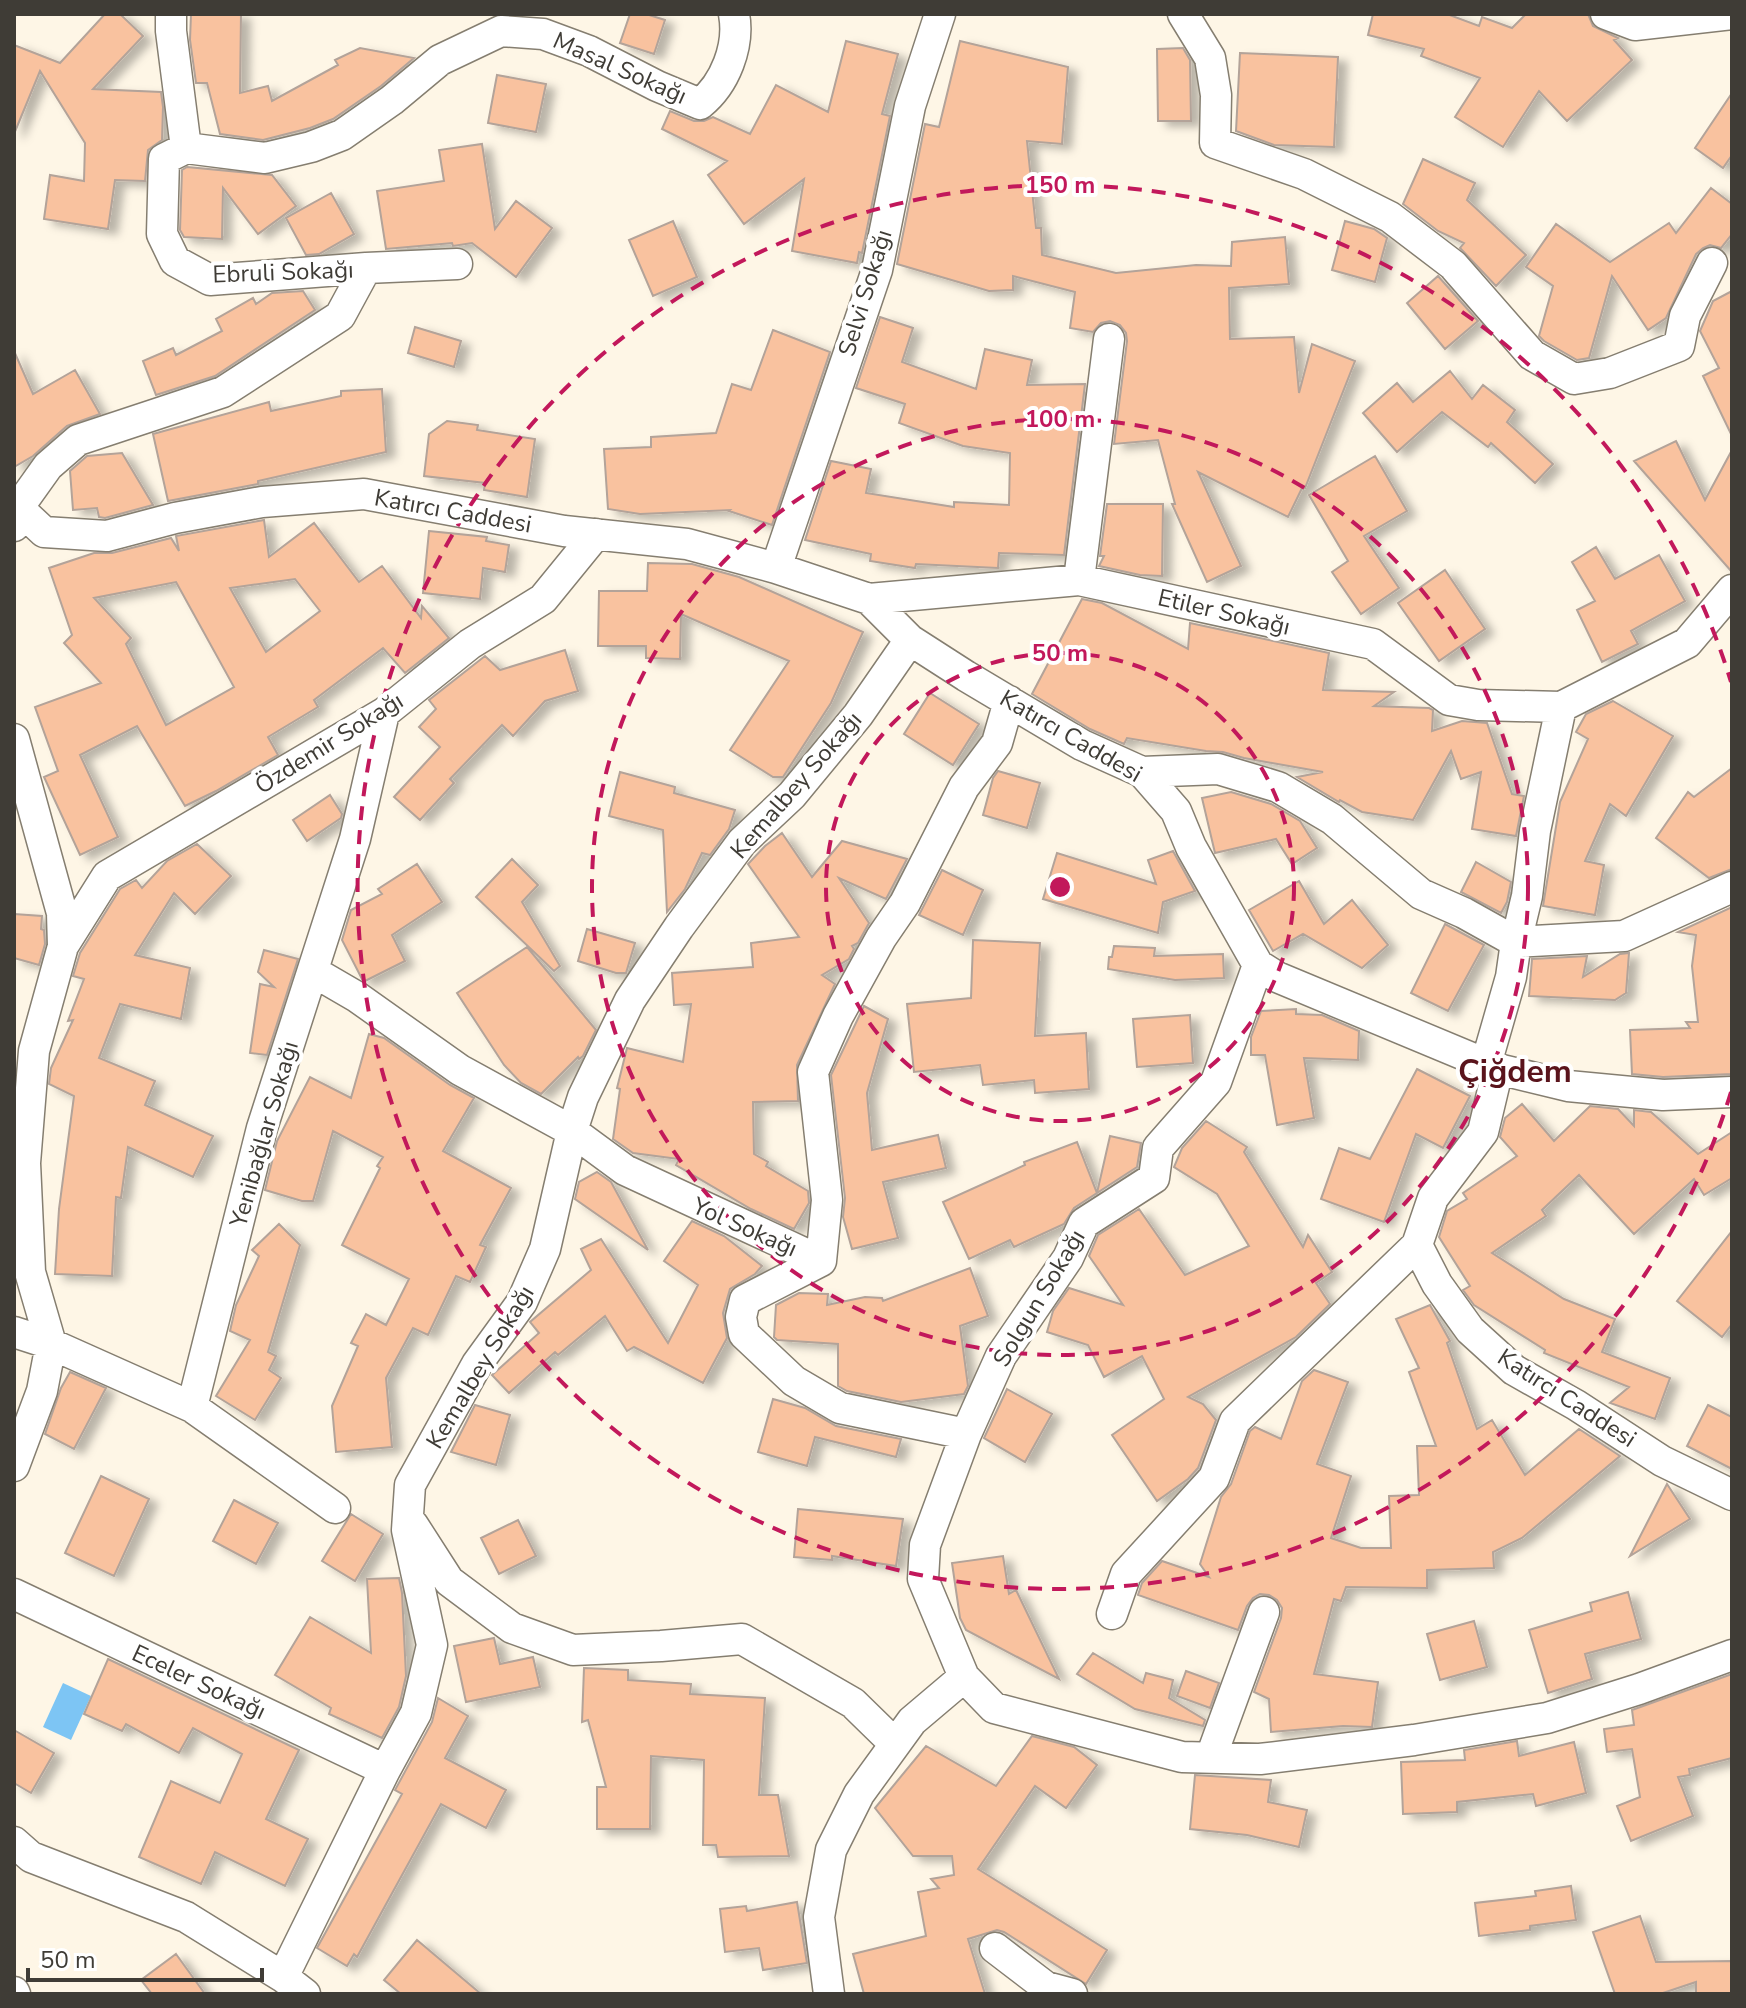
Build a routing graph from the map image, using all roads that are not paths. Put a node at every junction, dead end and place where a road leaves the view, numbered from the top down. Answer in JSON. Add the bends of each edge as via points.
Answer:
{"nodes":[{"id":1,"x":171,"y":14,"type":"edge"},
{"id":2,"x":734,"y":14,"type":"edge"},
{"id":3,"x":940,"y":14,"type":"edge"},
{"id":4,"x":1183,"y":14,"type":"edge"},
{"id":5,"x":1606,"y":14,"type":"edge"},
{"id":6,"x":1732,"y":14,"type":"edge"},
{"id":7,"x":186,"y":148,"type":"junction"},
{"id":8,"x":1712,"y":263,"type":"dead end"},
{"id":9,"x":457,"y":264,"type":"dead end"},
{"id":10,"x":366,"y":268,"type":"junction"},
{"id":11,"x":1109,"y":339,"type":"dead end"},
{"id":12,"x":15,"y":514,"type":"edge"},
{"id":13,"x":596,"y":534,"type":"junction"},
{"id":14,"x":776,"y":568,"type":"junction"},
{"id":15,"x":1079,"y":580,"type":"junction"},
{"id":16,"x":1732,"y":590,"type":"edge"},
{"id":17,"x":869,"y":599,"type":"junction"},
{"id":18,"x":910,"y":640,"type":"junction"},
{"id":19,"x":1009,"y":701,"type":"junction"},
{"id":20,"x":1561,"y":707,"type":"junction"},
{"id":21,"x":384,"y":713,"type":"junction"},
{"id":22,"x":14,"y":739,"type":"edge"},
{"id":23,"x":1142,"y":772,"type":"junction"},
{"id":24,"x":1732,"y":887,"type":"edge"},
{"id":25,"x":1516,"y":942,"type":"junction"},
{"id":26,"x":63,"y":946,"type":"junction"},
{"id":27,"x":1258,"y":965,"type":"junction"},
{"id":28,"x":314,"y":972,"type":"junction"},
{"id":29,"x":1492,"y":1067,"type":"junction"},
{"id":30,"x":1732,"y":1092,"type":"edge"},
{"id":31,"x":572,"y":1131,"type":"junction"},
{"id":32,"x":1417,"y":1245,"type":"junction"},
{"id":33,"x":22,"y":1260,"type":"edge"},
{"id":34,"x":821,"y":1261,"type":"junction"},
{"id":35,"x":14,"y":1332,"type":"edge"},
{"id":36,"x":51,"y":1344,"type":"junction"},
{"id":37,"x":192,"y":1407,"type":"junction"},
{"id":38,"x":966,"y":1434,"type":"junction"},
{"id":39,"x":14,"y":1466,"type":"edge"},
{"id":40,"x":1732,"y":1495,"type":"edge"},
{"id":41,"x":335,"y":1508,"type":"dead end"},
{"id":42,"x":408,"y":1517,"type":"junction"},
{"id":43,"x":14,"y":1594,"type":"edge"},
{"id":44,"x":1264,"y":1612,"type":"dead end"},
{"id":45,"x":1112,"y":1614,"type":"dead end"},
{"id":46,"x":1732,"y":1655,"type":"edge"},
{"id":47,"x":964,"y":1677,"type":"junction"},
{"id":48,"x":895,"y":1744,"type":"junction"},
{"id":49,"x":1211,"y":1757,"type":"junction"},
{"id":50,"x":385,"y":1770,"type":"junction"},
{"id":51,"x":20,"y":1853,"type":"edge"},
{"id":52,"x":995,"y":1948,"type":"dead end"},
{"id":53,"x":294,"y":1985,"type":"edge"},
{"id":54,"x":829,"y":1994,"type":"edge"},
{"id":55,"x":1072,"y":1994,"type":"edge"}],
"edges":[{"from":1,"to":7,"type":"street"},
{"from":2,"to":7,"type":"street","name":"Masal Sokağı","via":[[730,62],[715,92],[700,104],[543,34],[501,31],[440,60],[342,135],[311,147],[265,158]]},
{"from":3,"to":14,"type":"street","name":"Selvi Sokağı","via":[[910,106],[877,270]]},
{"from":4,"to":8,"type":"street","via":[[1210,58],[1215,143],[1304,174],[1390,217],[1453,265],[1532,355],[1574,379],[1610,373],[1679,346],[1685,316]]},
{"from":5,"to":6,"type":"street","via":[[1635,25]]},
{"from":7,"to":10,"type":"street","name":"Ebruli Sokağı","via":[[164,159],[162,234],[175,261],[210,280]]},
{"from":9,"to":10,"type":"street"},
{"from":10,"to":12,"type":"street","name":"Ebruli Sokağı","via":[[340,316],[223,392],[78,440],[48,466]]},
{"from":11,"to":15,"type":"street"},
{"from":12,"to":13,"type":"street","name":"Katırcı Caddesi","via":[[44,532],[107,536],[262,502],[364,494]]},
{"from":13,"to":14,"type":"street","name":"Katırcı Caddesi","via":[[687,544]]},
{"from":13,"to":21,"type":"street","name":"Özdemir Sokağı","via":[[543,599],[470,644]]},
{"from":14,"to":17,"type":"street","name":"Katırcı Caddesi"},
{"from":15,"to":17,"type":"street","name":"Etiler Sokağı"},
{"from":15,"to":20,"type":"street","name":"Etiler Sokağı","via":[[1373,644],[1449,700]]},
{"from":16,"to":20,"type":"street","name":"Etiler Sokağı","via":[[1687,643]]},
{"from":17,"to":18,"type":"street","name":"Katırcı Caddesi"},
{"from":18,"to":19,"type":"street","name":"Katırcı Caddesi"},
{"from":18,"to":31,"type":"street","name":"Kemalbey Sokağı","via":[[858,715],[792,795],[742,842],[679,927],[630,1000]]},
{"from":19,"to":23,"type":"street","name":"Katırcı Caddesi","via":[[1082,745]]},
{"from":19,"to":34,"type":"street","name":"Yol Sokağı","via":[[997,743],[964,787],[905,903],[838,1016],[813,1072],[827,1200]]},
{"from":20,"to":25,"type":"street"},
{"from":21,"to":26,"type":"street","name":"Özdemir Sokağı","via":[[107,876]]},
{"from":21,"to":28,"type":"street","name":"Yenibağlar Sokağı","via":[[355,839]]},
{"from":22,"to":26,"type":"street","via":[[62,913]]},
{"from":23,"to":25,"type":"street","via":[[1218,769],[1278,787],[1332,819],[1421,894]]},
{"from":23,"to":27,"type":"street","name":"Katırcı Caddesi","via":[[1176,811]]},
{"from":24,"to":25,"type":"street","via":[[1624,936]]},
{"from":25,"to":29,"type":"street"},
{"from":26,"to":33,"type":"street","via":[[34,1051]]},
{"from":27,"to":29,"type":"street"},
{"from":27,"to":38,"type":"street","name":"Solgun Sokağı","via":[[1216,1082],[1158,1148],[1154,1178],[1084,1223],[1068,1258],[1001,1356]]},
{"from":28,"to":31,"type":"street","name":"Yol Sokağı","via":[[460,1070]]},
{"from":28,"to":37,"type":"street","name":"Yenibağlar Sokağı","via":[[262,1128]]},
{"from":29,"to":30,"type":"street","via":[[1584,1087],[1663,1095]]},
{"from":29,"to":32,"type":"street","via":[[1483,1132],[1433,1198]]},
{"from":31,"to":34,"type":"street","name":"Yol Sokağı","via":[[625,1170]]},
{"from":31,"to":42,"type":"street","name":"Kemalbey Sokağı","via":[[545,1249],[522,1302],[477,1364],[410,1485]]},
{"from":32,"to":40,"type":"street","name":"Katırcı Caddesi","via":[[1470,1330],[1514,1370],[1662,1461]]},
{"from":32,"to":45,"type":"street","via":[[1235,1421],[1214,1478],[1126,1574]]},
{"from":33,"to":36,"type":"street"},
{"from":34,"to":38,"type":"street","via":[[745,1300],[744,1334],[794,1381],[840,1408]]},
{"from":35,"to":36,"type":"street"},
{"from":36,"to":37,"type":"street"},
{"from":36,"to":39,"type":"street","via":[[42,1391]]},
{"from":37,"to":41,"type":"street"},
{"from":38,"to":47,"type":"street","name":"Solgun Sokağı","via":[[925,1545],[923,1579]]},
{"from":42,"to":48,"type":"street","via":[[449,1581],[512,1628],[573,1650],[742,1639],[853,1703]]},
{"from":42,"to":50,"type":"street","name":"Kemalbey Sokağı","via":[[432,1645],[416,1713]]},
{"from":43,"to":50,"type":"street","name":"Eceler Sokağı"},
{"from":44,"to":49,"type":"street"},
{"from":46,"to":49,"type":"street","via":[[1547,1718],[1260,1759]]},
{"from":47,"to":48,"type":"street","via":[[912,1721]]},
{"from":47,"to":49,"type":"street","via":[[994,1708],[1182,1757]]},
{"from":48,"to":54,"type":"street","via":[[859,1794],[831,1850],[819,1917]]},
{"from":50,"to":53,"type":"street","name":"Kemalbey Sokağı"},
{"from":51,"to":53,"type":"street","via":[[186,1917]]},
{"from":52,"to":55,"type":"street","via":[[1046,1987]]}]}
